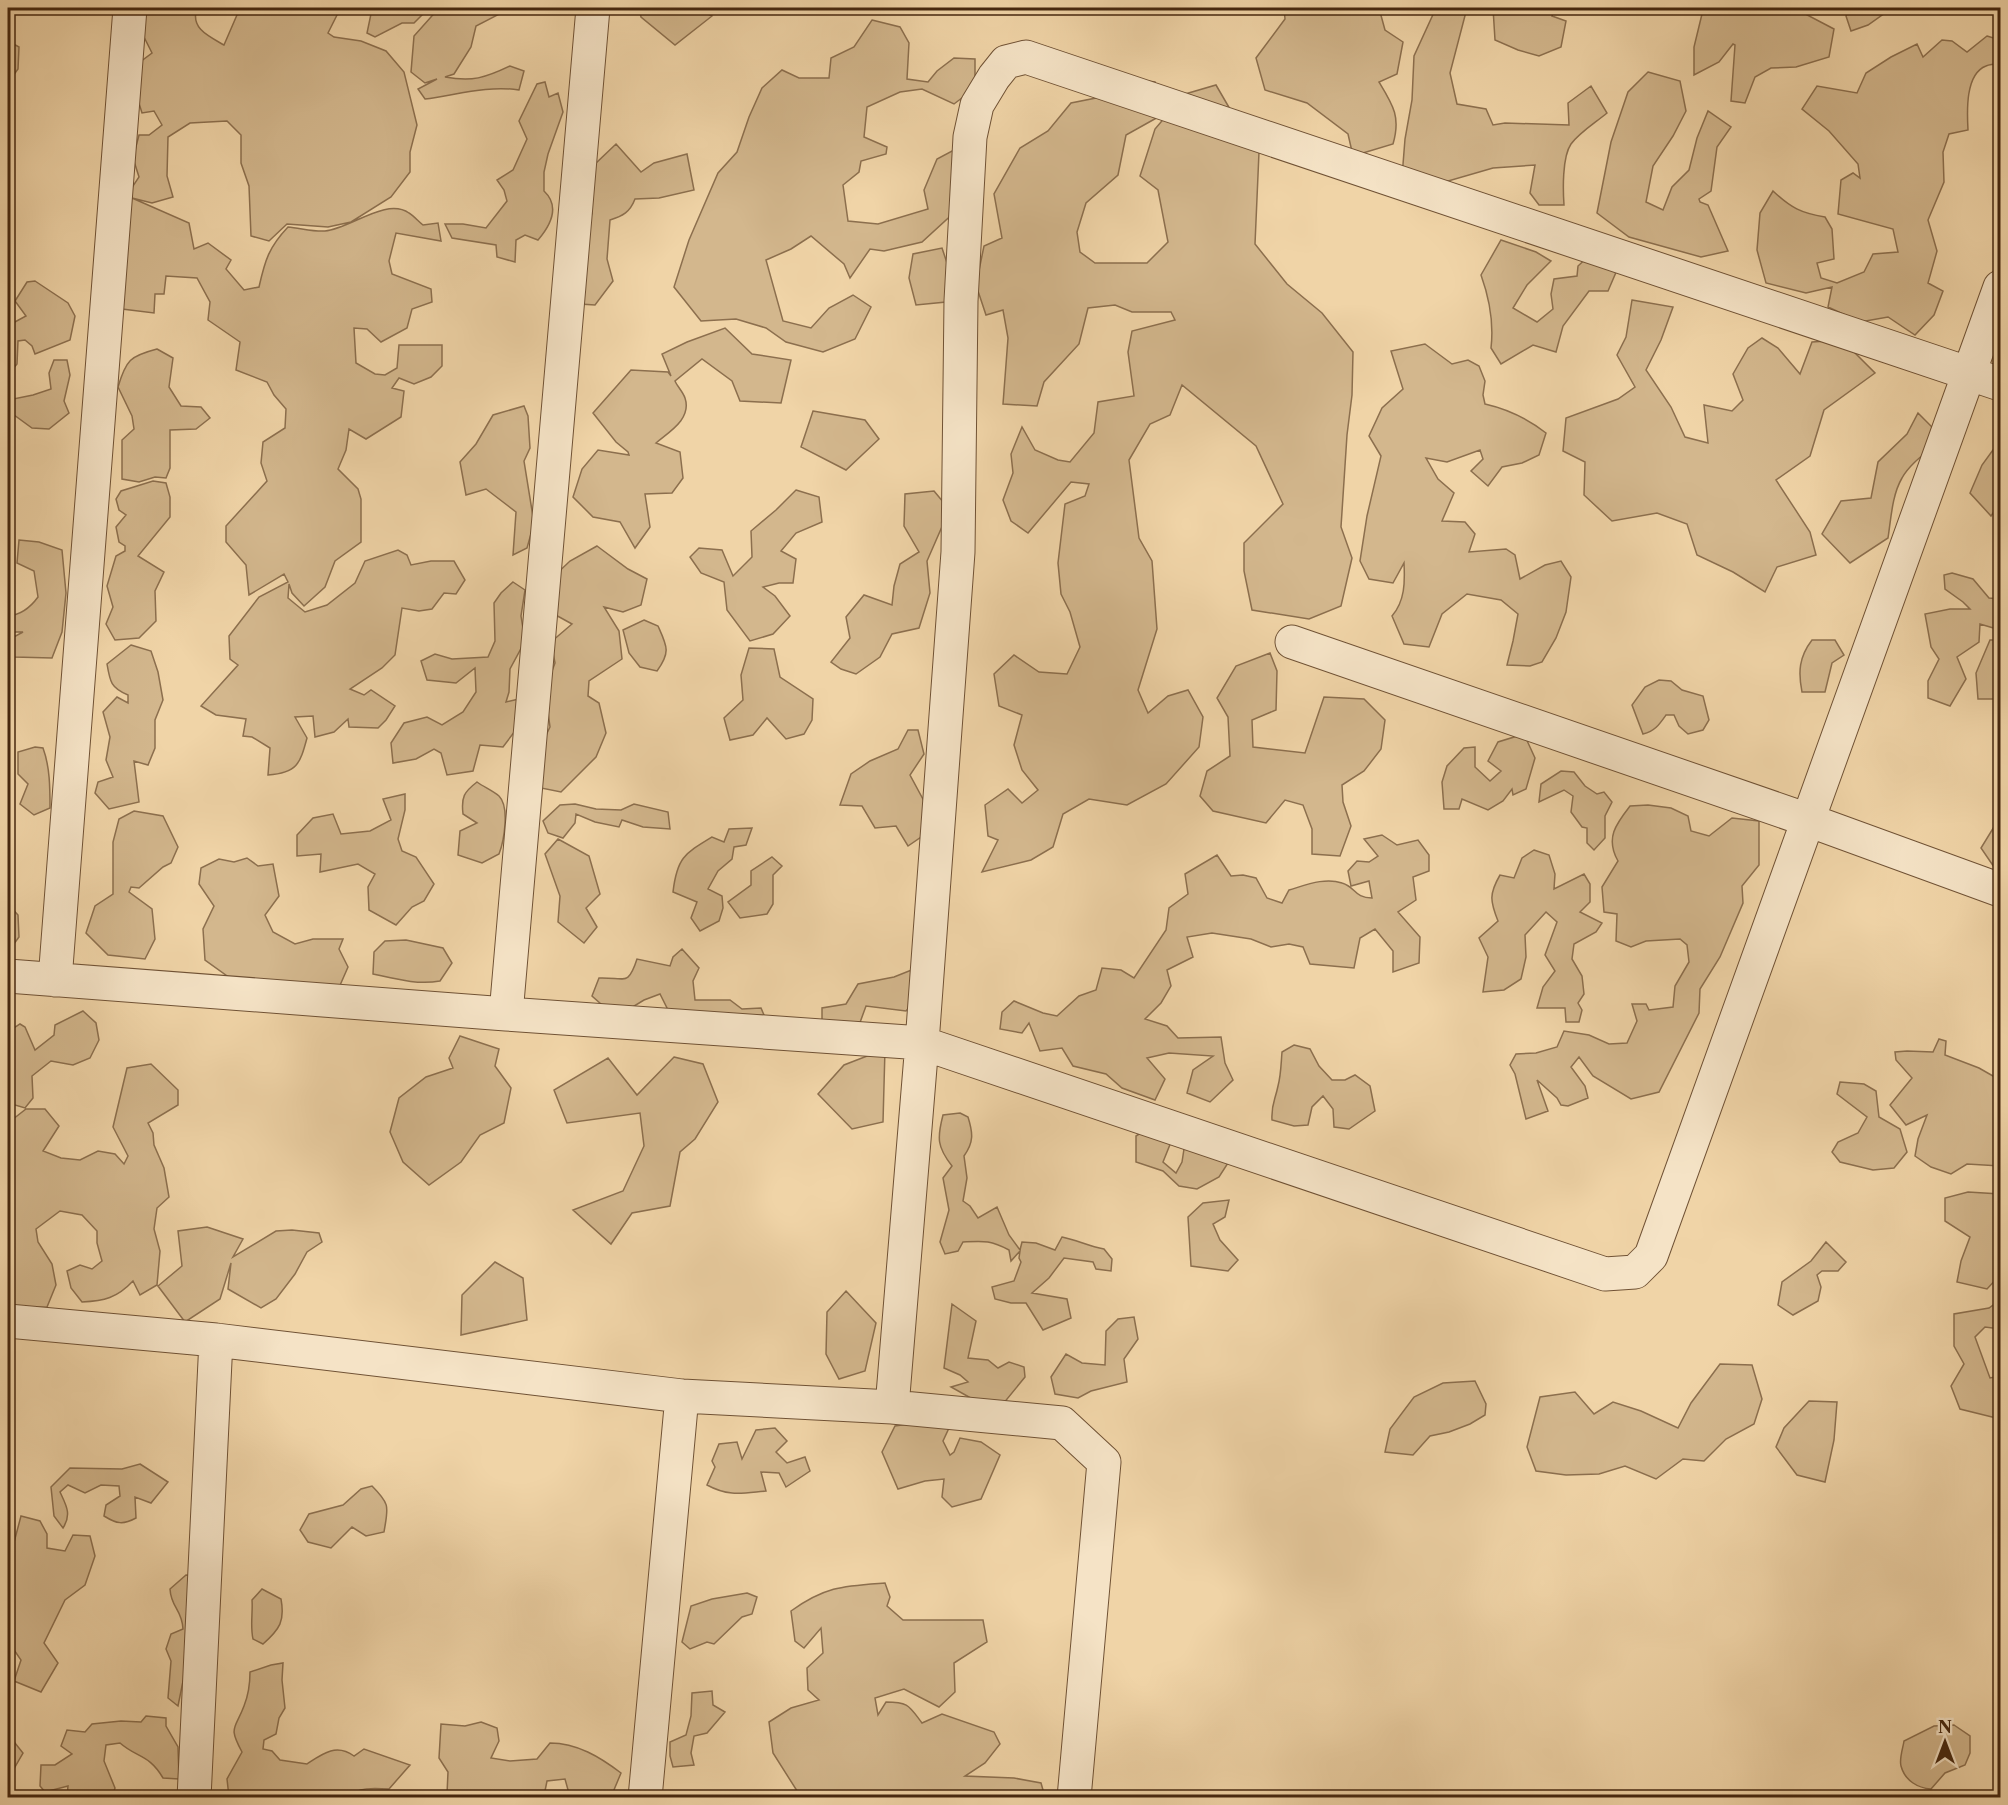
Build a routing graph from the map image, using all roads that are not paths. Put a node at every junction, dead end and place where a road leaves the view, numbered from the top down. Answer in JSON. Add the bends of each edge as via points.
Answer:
{"nodes":[{"id":1,"x":130,"y":8,"type":"edge"},
{"id":2,"x":592,"y":8,"type":"edge"},
{"id":3,"x":2001,"y":287,"type":"edge"},
{"id":4,"x":1969,"y":372,"type":"junction"},
{"id":5,"x":2001,"y":384,"type":"edge"},
{"id":6,"x":1292,"y":642,"type":"dead end"},
{"id":7,"x":1808,"y":820,"type":"junction"},
{"id":8,"x":2001,"y":890,"type":"edge"},
{"id":9,"x":8,"y":976,"type":"edge"},
{"id":10,"x":55,"y":980,"type":"junction"},
{"id":11,"x":506,"y":1014,"type":"junction"},
{"id":12,"x":922,"y":1043,"type":"junction"},
{"id":13,"x":8,"y":1321,"type":"edge"},
{"id":14,"x":216,"y":1340,"type":"junction"},
{"id":15,"x":682,"y":1396,"type":"junction"},
{"id":16,"x":892,"y":1407,"type":"junction"},
{"id":17,"x":194,"y":1797,"type":"edge"},
{"id":18,"x":645,"y":1797,"type":"edge"},
{"id":19,"x":1074,"y":1797,"type":"edge"}],
"edges":[{"from":1,"to":10,"type":"street"},
{"from":2,"to":11,"type":"street"},
{"from":3,"to":4,"type":"street"},
{"from":4,"to":5,"type":"street"},
{"from":4,"to":7,"type":"street"},
{"from":4,"to":12,"type":"street","via":[[1026,57],[1006,62],[977,105],[970,136],[962,301],[958,552]]},
{"from":6,"to":7,"type":"street"},
{"from":7,"to":8,"type":"street"},
{"from":7,"to":12,"type":"street","via":[[1651,1256],[1635,1272],[1605,1274]]},
{"from":9,"to":10,"type":"street"},
{"from":10,"to":11,"type":"street"},
{"from":11,"to":12,"type":"street"},
{"from":12,"to":16,"type":"street"},
{"from":13,"to":14,"type":"street"},
{"from":14,"to":15,"type":"street"},
{"from":14,"to":17,"type":"street"},
{"from":15,"to":16,"type":"street"},
{"from":15,"to":18,"type":"street"},
{"from":16,"to":19,"type":"street","via":[[1062,1423],[1104,1462]]}]}
